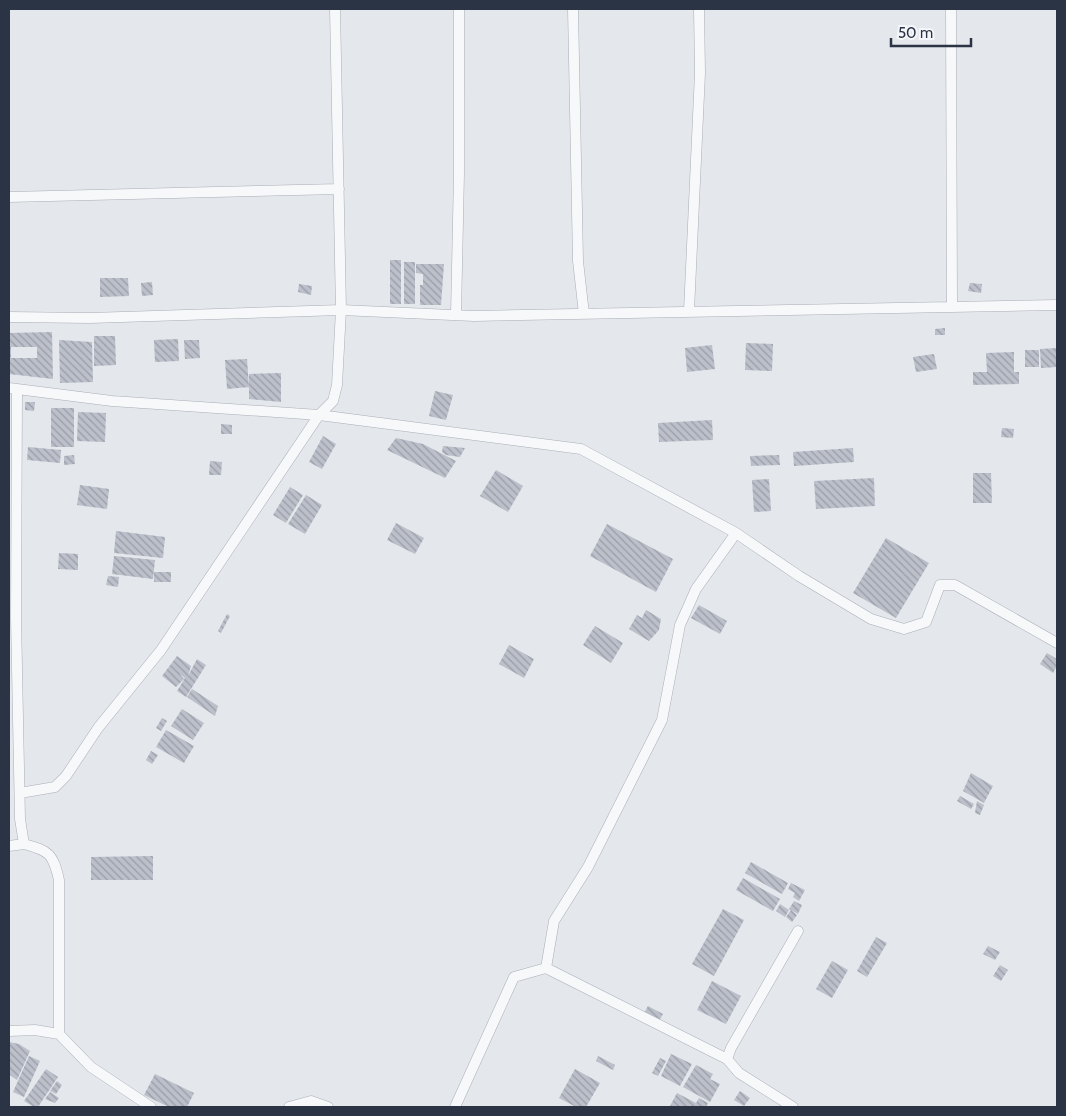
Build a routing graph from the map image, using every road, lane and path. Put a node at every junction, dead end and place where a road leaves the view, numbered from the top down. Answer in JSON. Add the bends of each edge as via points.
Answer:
{"nodes":[{"id":1,"x":335,"y":9,"type":"edge"},
{"id":2,"x":459,"y":9,"type":"edge"},
{"id":3,"x":573,"y":9,"type":"edge"},
{"id":4,"x":699,"y":9,"type":"edge"},
{"id":5,"x":951,"y":9,"type":"edge"},
{"id":6,"x":340,"y":189,"type":"junction"},
{"id":7,"x":9,"y":197,"type":"edge"},
{"id":8,"x":1057,"y":305,"type":"edge"},
{"id":9,"x":952,"y":307,"type":"junction"},
{"id":10,"x":341,"y":310,"type":"junction"},
{"id":11,"x":689,"y":311,"type":"junction"},
{"id":12,"x":584,"y":314,"type":"junction"},
{"id":13,"x":456,"y":315,"type":"junction"},
{"id":14,"x":9,"y":318,"type":"edge"},
{"id":15,"x":13,"y":389,"type":"edge"},
{"id":16,"x":320,"y":415,"type":"junction"},
{"id":17,"x":736,"y":533,"type":"junction"},
{"id":18,"x":1057,"y":643,"type":"edge"},
{"id":19,"x":20,"y":792,"type":"junction"},
{"id":20,"x":24,"y":844,"type":"junction"},
{"id":21,"x":9,"y":846,"type":"edge"},
{"id":22,"x":798,"y":931,"type":"dead end"},
{"id":23,"x":546,"y":968,"type":"junction"},
{"id":24,"x":9,"y":1031,"type":"edge"},
{"id":25,"x":59,"y":1034,"type":"junction"},
{"id":26,"x":727,"y":1059,"type":"junction"},
{"id":27,"x":151,"y":1107,"type":"edge"},
{"id":28,"x":289,"y":1107,"type":"edge"},
{"id":29,"x":328,"y":1107,"type":"edge"},
{"id":30,"x":455,"y":1107,"type":"edge"},
{"id":31,"x":794,"y":1107,"type":"edge"}],
"edges":[{"from":1,"to":6,"type":"street"},
{"from":2,"to":13,"type":"street"},
{"from":3,"to":12,"type":"street","via":[[578,261]]},
{"from":4,"to":11,"type":"street","via":[[700,73]]},
{"from":5,"to":9,"type":"street"},
{"from":6,"to":7,"type":"street"},
{"from":6,"to":10,"type":"street"},
{"from":8,"to":9,"type":"street"},
{"from":9,"to":11,"type":"street"},
{"from":10,"to":13,"type":"street"},
{"from":10,"to":14,"type":"street"},
{"from":10,"to":16,"type":"street","via":[[337,385],[333,401]]},
{"from":11,"to":12,"type":"street"},
{"from":12,"to":13,"type":"street"},
{"from":15,"to":16,"type":"street","via":[[112,401]]},
{"from":15,"to":19,"type":"street"},
{"from":16,"to":17,"type":"street","via":[[581,449]]},
{"from":16,"to":19,"type":"street","via":[[160,650],[98,728],[60,783],[48,790]]},
{"from":17,"to":18,"type":"street","via":[[871,619],[904,629],[926,622],[940,585],[955,585]]},
{"from":17,"to":23,"type":"street","via":[[696,589],[680,625],[662,720],[588,868],[554,921]]},
{"from":19,"to":20,"type":"street"},
{"from":20,"to":21,"type":"street"},
{"from":20,"to":25,"type":"street","via":[[41,849],[54,860],[59,880]]},
{"from":22,"to":26,"type":"street"},
{"from":23,"to":26,"type":"street"},
{"from":23,"to":30,"type":"street","via":[[514,977]]},
{"from":24,"to":25,"type":"street","via":[[36,1030]]},
{"from":25,"to":27,"type":"street","via":[[91,1067]]},
{"from":26,"to":31,"type":"street","via":[[739,1073]]},
{"from":28,"to":29,"type":"street","via":[[312,1101]]}]}
